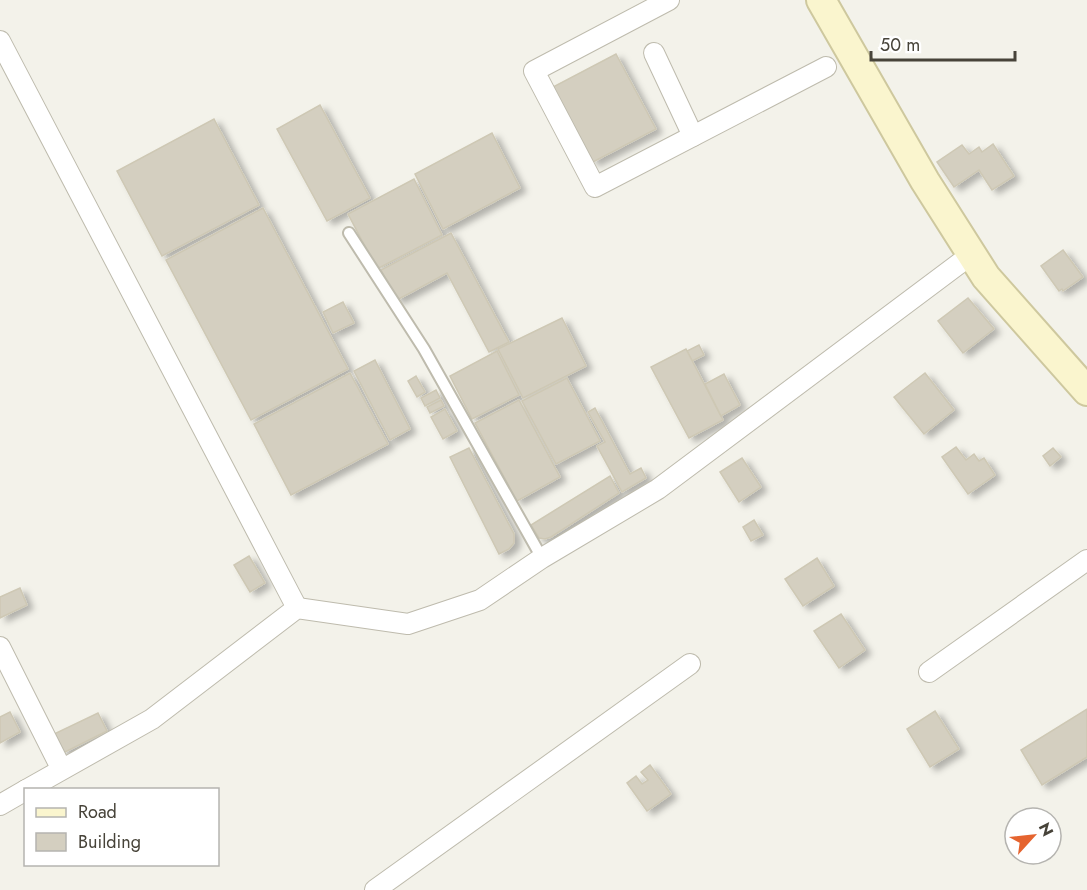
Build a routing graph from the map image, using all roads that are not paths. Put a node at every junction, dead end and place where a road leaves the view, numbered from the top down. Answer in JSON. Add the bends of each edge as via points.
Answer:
{"nodes":[{"id":1,"x":669,"y":0,"type":"edge"},
{"id":2,"x":821,"y":0,"type":"edge"},
{"id":3,"x":0,"y":41,"type":"edge"},
{"id":4,"x":654,"y":53,"type":"dead end"},
{"id":5,"x":826,"y":67,"type":"dead end"},
{"id":6,"x":693,"y":136,"type":"junction"},
{"id":7,"x":349,"y":233,"type":"dead end"},
{"id":8,"x":972,"y":254,"type":"junction"},
{"id":9,"x":1087,"y":391,"type":"edge"},
{"id":10,"x":542,"y":558,"type":"junction"},
{"id":11,"x":1087,"y":560,"type":"edge"},
{"id":12,"x":297,"y":608,"type":"junction"},
{"id":13,"x":0,"y":647,"type":"edge"},
{"id":14,"x":690,"y":664,"type":"dead end"},
{"id":15,"x":929,"y":672,"type":"dead end"},
{"id":16,"x":62,"y":768,"type":"junction"},
{"id":17,"x":29,"y":788,"type":"edge"},
{"id":18,"x":24,"y":791,"type":"edge"},
{"id":19,"x":0,"y":805,"type":"edge"},
{"id":20,"x":375,"y":890,"type":"edge"}],
"edges":[{"from":1,"to":6,"type":"street","via":[[534,71],[595,187]]},
{"from":2,"to":8,"type":"street","via":[[925,181]]},
{"from":3,"to":12,"type":"street"},
{"from":4,"to":6,"type":"street"},
{"from":5,"to":6,"type":"street"},
{"from":7,"to":10,"type":"lane","via":[[424,349]]},
{"from":8,"to":9,"type":"street","via":[[986,277]]},
{"from":8,"to":10,"type":"street","via":[[658,489]]},
{"from":10,"to":12,"type":"street","via":[[480,600],[408,624]]},
{"from":11,"to":15,"type":"street"},
{"from":12,"to":16,"type":"street","via":[[152,719]]},
{"from":13,"to":16,"type":"street"},
{"from":14,"to":20,"type":"street"},
{"from":16,"to":17,"type":"street"},
{"from":18,"to":19,"type":"street"}]}
